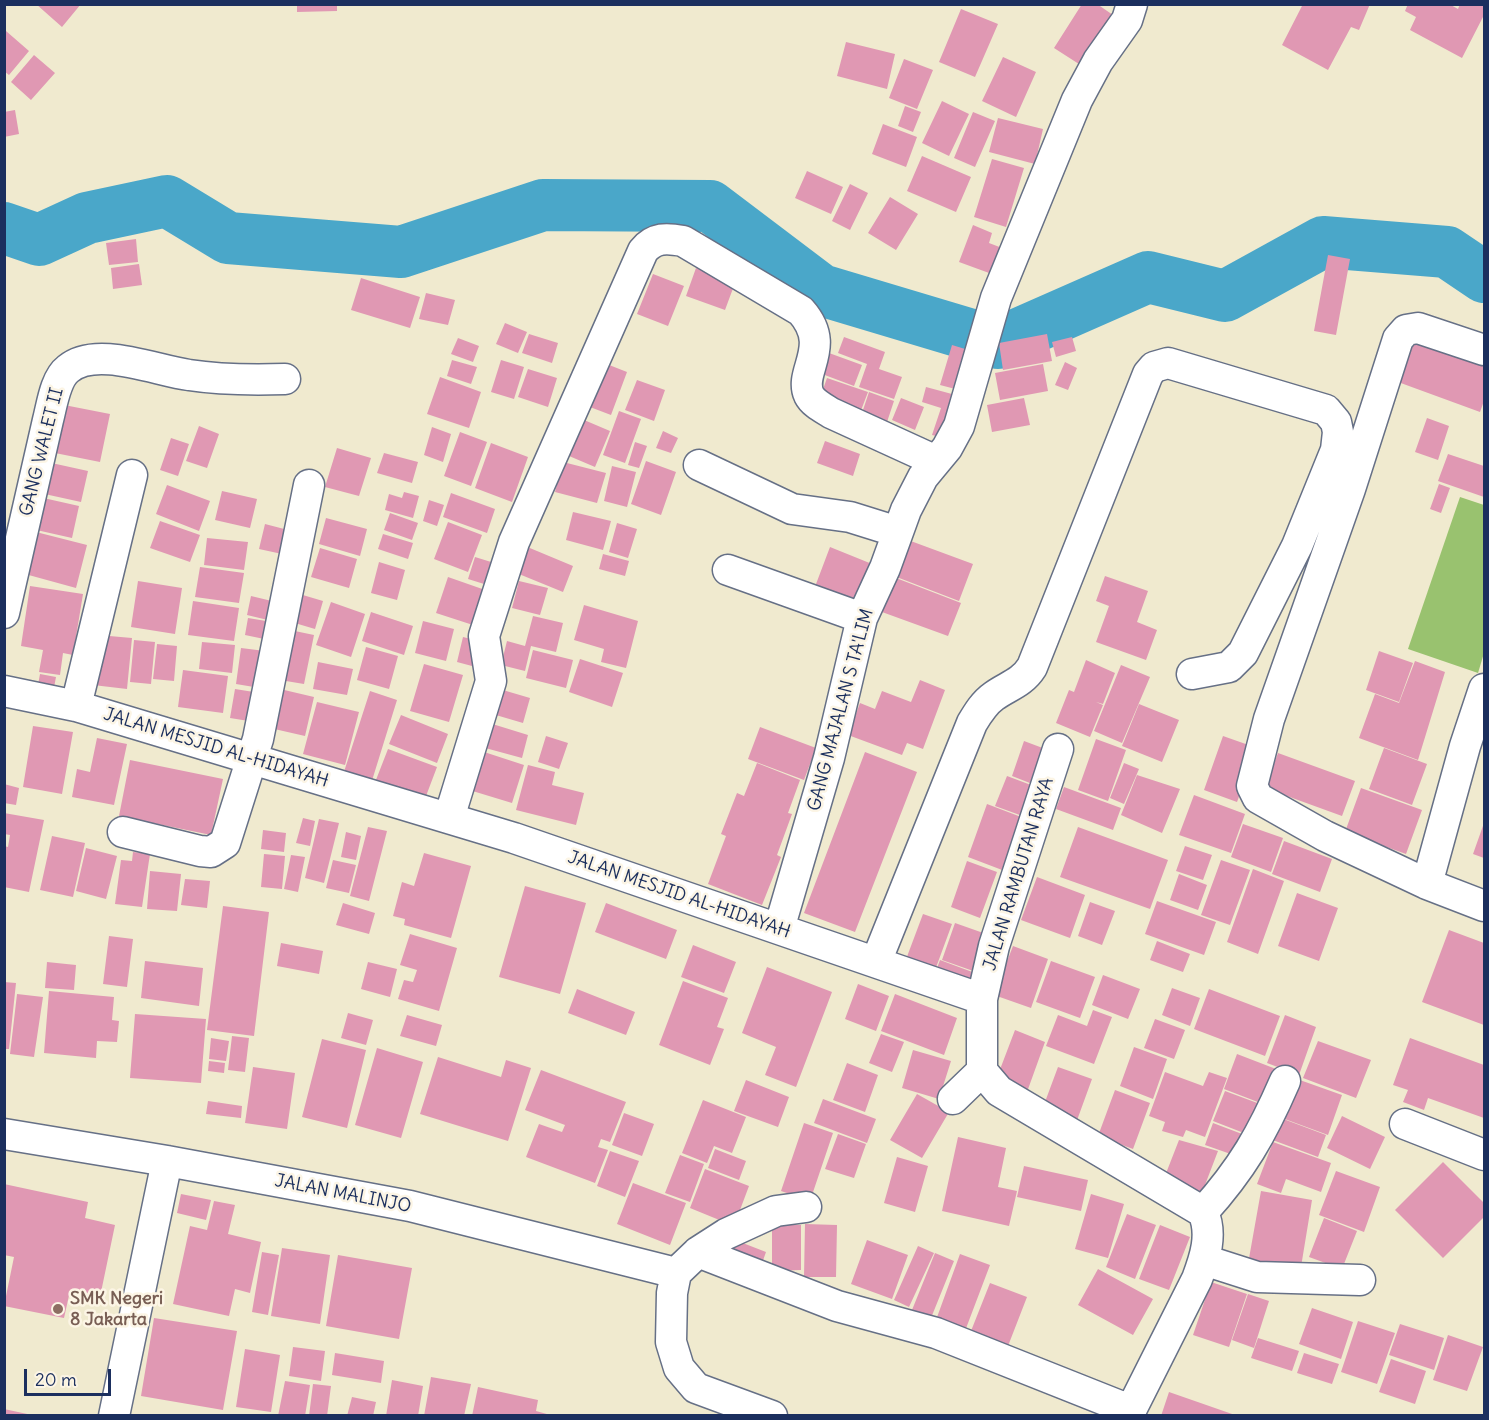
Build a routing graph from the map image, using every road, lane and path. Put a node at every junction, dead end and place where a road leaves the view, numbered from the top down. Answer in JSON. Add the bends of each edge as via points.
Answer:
{"nodes":[{"id":1,"x":1132,"y":4,"type":"edge"},
{"id":2,"x":1485,"y":350,"type":"edge"},
{"id":3,"x":285,"y":379,"type":"dead end"},
{"id":4,"x":936,"y":461,"type":"junction"},
{"id":5,"x":699,"y":465,"type":"dead end"},
{"id":6,"x":132,"y":475,"type":"dead end"},
{"id":7,"x":309,"y":485,"type":"dead end"},
{"id":8,"x":17,"y":494,"type":"edge"},
{"id":9,"x":898,"y":532,"type":"junction"},
{"id":10,"x":728,"y":570,"type":"dead end"},
{"id":11,"x":4,"y":614,"type":"edge"},
{"id":12,"x":862,"y":618,"type":"junction"},
{"id":13,"x":1192,"y":674,"type":"dead end"},
{"id":14,"x":1485,"y":689,"type":"edge"},
{"id":15,"x":4,"y":692,"type":"edge"},
{"id":16,"x":76,"y":706,"type":"junction"},
{"id":17,"x":1058,"y":749,"type":"dead end"},
{"id":18,"x":253,"y":758,"type":"junction"},
{"id":19,"x":449,"y":818,"type":"junction"},
{"id":20,"x":123,"y":832,"type":"dead end"},
{"id":21,"x":1427,"y":884,"type":"junction"},
{"id":22,"x":1485,"y":906,"type":"edge"},
{"id":23,"x":779,"y":929,"type":"junction"},
{"id":24,"x":876,"y":962,"type":"junction"},
{"id":25,"x":982,"y":999,"type":"junction"},
{"id":26,"x":982,"y":1071,"type":"junction"},
{"id":27,"x":1285,"y":1081,"type":"dead end"},
{"id":28,"x":953,"y":1099,"type":"dead end"},
{"id":29,"x":1406,"y":1124,"type":"dead end"},
{"id":30,"x":4,"y":1134,"type":"edge"},
{"id":31,"x":1485,"y":1155,"type":"edge"},
{"id":32,"x":167,"y":1161,"type":"junction"},
{"id":33,"x":806,"y":1207,"type":"dead end"},
{"id":34,"x":1203,"y":1212,"type":"junction"},
{"id":35,"x":698,"y":1252,"type":"junction"},
{"id":36,"x":1204,"y":1260,"type":"junction"},
{"id":37,"x":676,"y":1273,"type":"junction"},
{"id":38,"x":1360,"y":1280,"type":"dead end"},
{"id":39,"x":1129,"y":1413,"type":"edge"},
{"id":40,"x":119,"y":1415,"type":"edge"},
{"id":41,"x":772,"y":1416,"type":"edge"}],
"edges":[{"from":1,"to":4,"type":"street","name":"GANG MAJALAN S TA'LIM","via":[[1127,20],[1077,100],[996,298],[959,426]]},
{"from":2,"to":21,"type":"street","via":[[1418,328],[1406,330],[1398,339],[1269,719],[1252,786],[1258,798],[1325,836]]},
{"from":3,"to":8,"type":"street","name":"GANG WALET II","via":[[187,375],[136,362],[80,362],[67,369],[57,389]]},
{"from":4,"to":9,"type":"street","name":"GANG MAJALAN S TA'LIM","via":[[923,477]]},
{"from":4,"to":19,"type":"street","via":[[815,402],[807,388],[815,339],[813,328],[801,311],[683,241],[666,238],[650,242],[514,542],[484,636],[491,681]]},
{"from":5,"to":9,"type":"street","via":[[792,509],[850,517]]},
{"from":6,"to":16,"type":"street"},
{"from":7,"to":18,"type":"street"},
{"from":8,"to":11,"type":"street","name":"GANG WALET II"},
{"from":9,"to":12,"type":"street","name":"GANG MAJALAN S TA'LIM"},
{"from":10,"to":12,"type":"street"},
{"from":12,"to":23,"type":"street","name":"GANG MAJALAN S TA'LIM","via":[[829,758]]},
{"from":13,"to":24,"type":"street","via":[[1229,667],[1243,653],[1297,546],[1336,450],[1338,432],[1333,415],[1326,410],[1168,363],[1154,367],[1148,374],[1032,667],[1017,684],[983,706],[972,723]]},
{"from":14,"to":21,"type":"street"},
{"from":15,"to":16,"type":"street","name":"JALAN MESJID AL-HIDAYAH"},
{"from":16,"to":18,"type":"street","name":"JALAN MESJID AL-HIDAYAH"},
{"from":17,"to":25,"type":"street","name":"JALAN RAMBUTAN RAYA","via":[[994,946]]},
{"from":18,"to":19,"type":"street","name":"JALAN MESJID AL-HIDAYAH"},
{"from":18,"to":20,"type":"street","via":[[229,834],[219,849],[200,851]]},
{"from":19,"to":23,"type":"street","name":"JALAN MESJID AL-HIDAYAH"},
{"from":21,"to":22,"type":"street"},
{"from":23,"to":24,"type":"street","name":"JALAN MESJID AL-HIDAYAH"},
{"from":24,"to":25,"type":"street","name":"JALAN MESJID AL-HIDAYAH"},
{"from":25,"to":26,"type":"street"},
{"from":26,"to":28,"type":"street"},
{"from":26,"to":34,"type":"street","via":[[999,1091]]},
{"from":27,"to":34,"type":"street","via":[[1245,1161]]},
{"from":29,"to":31,"type":"street"},
{"from":30,"to":32,"type":"street","name":"JALAN MALINJO"},
{"from":32,"to":37,"type":"street","name":"JALAN MALINJO","via":[[410,1206]]},
{"from":32,"to":40,"type":"street"},
{"from":33,"to":35,"type":"street","via":[[757,1218]]},
{"from":34,"to":36,"type":"street","via":[[1208,1224]]},
{"from":35,"to":37,"type":"street"},
{"from":35,"to":39,"type":"street","via":[[837,1306],[936,1333]]},
{"from":36,"to":38,"type":"street","via":[[1257,1277]]},
{"from":36,"to":39,"type":"street"},
{"from":37,"to":41,"type":"street","via":[[671,1342],[679,1368],[696,1388]]}]}
